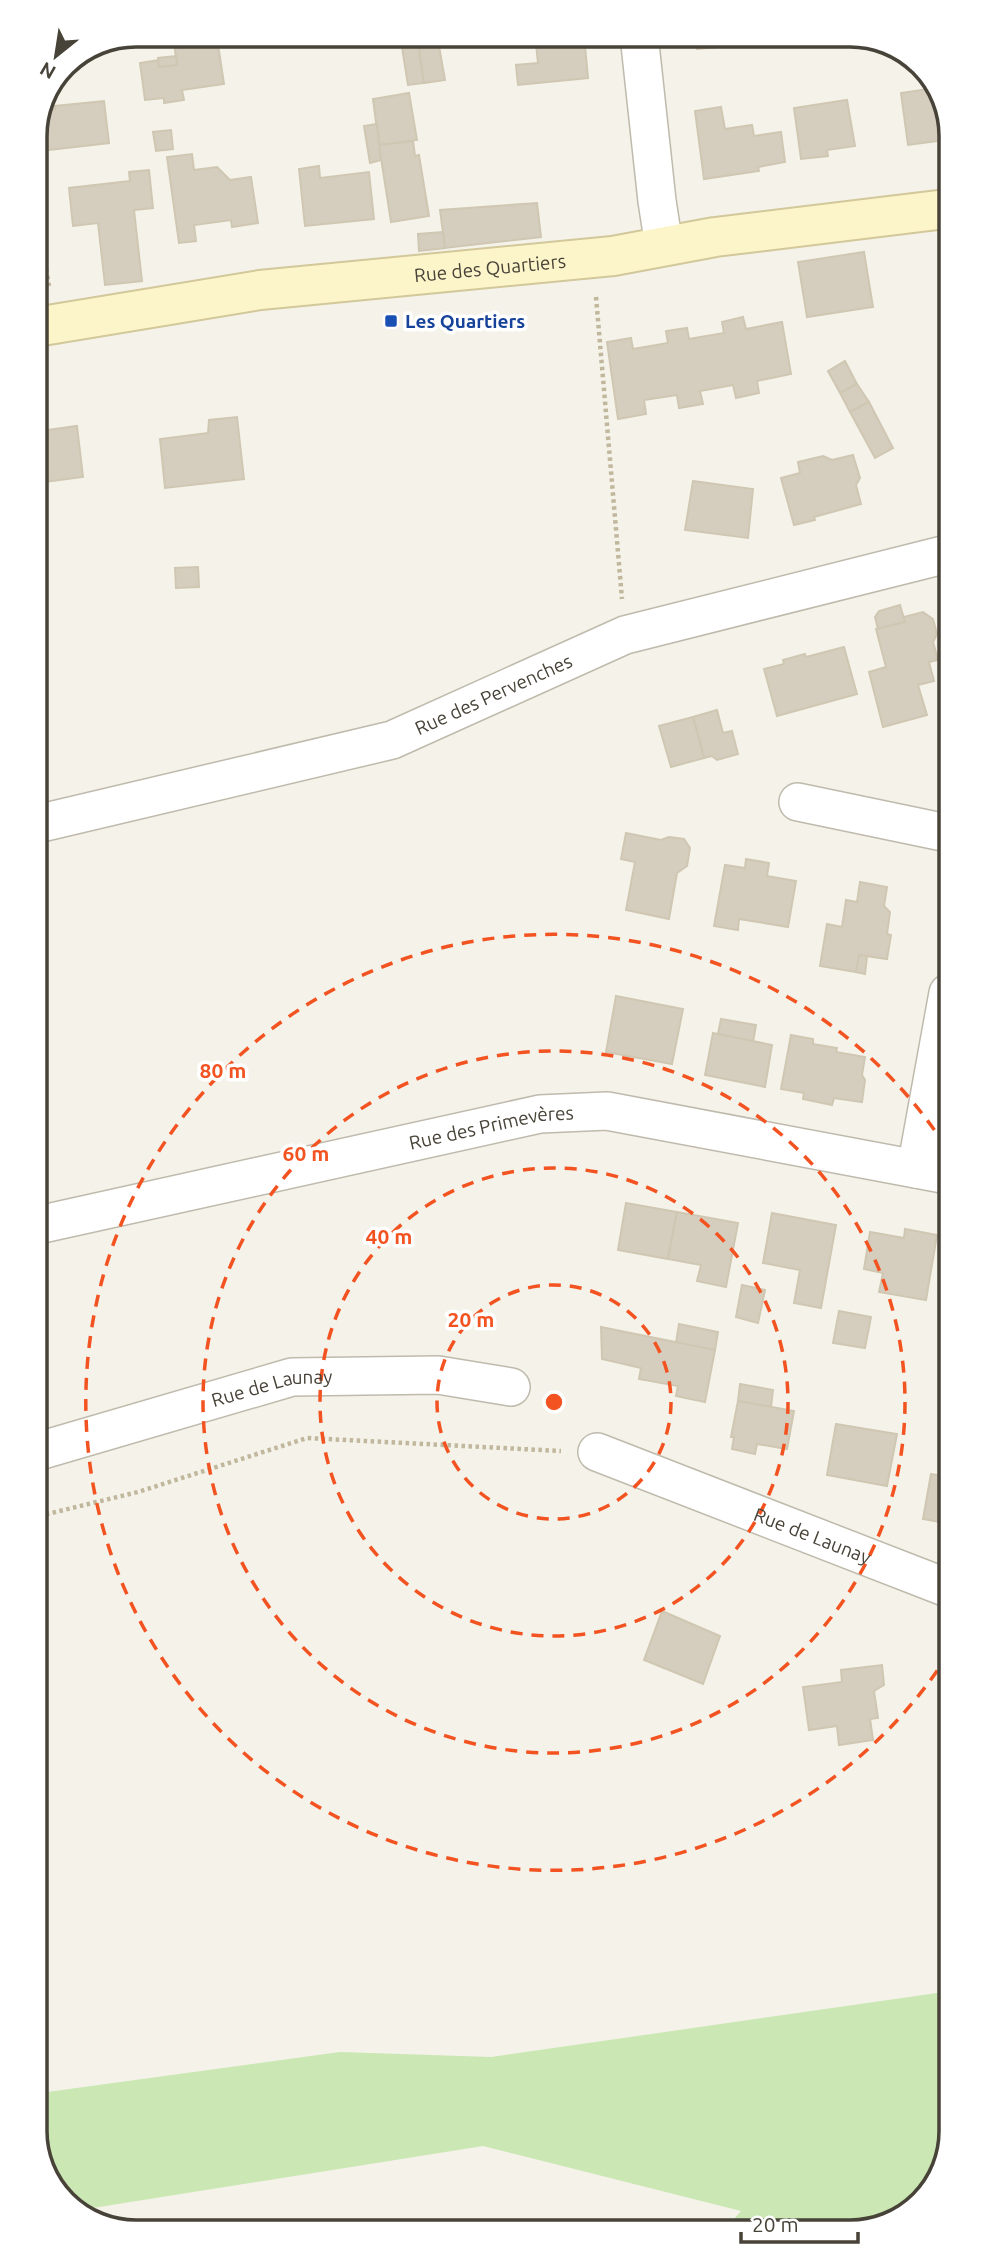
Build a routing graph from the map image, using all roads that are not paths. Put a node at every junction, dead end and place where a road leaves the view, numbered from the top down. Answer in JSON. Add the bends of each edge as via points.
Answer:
{"nodes":[{"id":1,"x":640,"y":47,"type":"edge"},
{"id":2,"x":939,"y":210,"type":"edge"},
{"id":3,"x":664,"y":246,"type":"junction"},
{"id":4,"x":47,"y":326,"type":"edge"},
{"id":5,"x":939,"y":556,"type":"edge"},
{"id":6,"x":798,"y":802,"type":"dead end"},
{"id":7,"x":47,"y":822,"type":"edge"},
{"id":8,"x":939,"y":831,"type":"edge"},
{"id":9,"x":939,"y":1094,"type":"edge"},
{"id":10,"x":932,"y":1172,"type":"edge"},
{"id":11,"x":47,"y":1223,"type":"edge"},
{"id":12,"x":511,"y":1387,"type":"dead end"},
{"id":13,"x":47,"y":1449,"type":"edge"},
{"id":14,"x":597,"y":1452,"type":"road end"},
{"id":15,"x":939,"y":1585,"type":"edge"}],
"edges":[{"from":1,"to":3,"type":"street"},
{"from":2,"to":3,"type":"main road","name":"Rue des Quartiers"},
{"from":3,"to":4,"type":"main road","name":"Rue des Quartiers","via":[[593,258],[260,290]]},
{"from":5,"to":7,"type":"street","name":"Rue des Pervenches","via":[[625,635],[392,740]]},
{"from":6,"to":8,"type":"street"},
{"from":9,"to":10,"type":"street"},
{"from":10,"to":11,"type":"street","name":"Rue des Primevères","via":[[607,1111],[540,1114]]},
{"from":12,"to":13,"type":"street","name":"Rue de Launay","via":[[438,1375],[292,1377]]},
{"from":14,"to":15,"type":"street","name":"Rue de Launay"}]}
